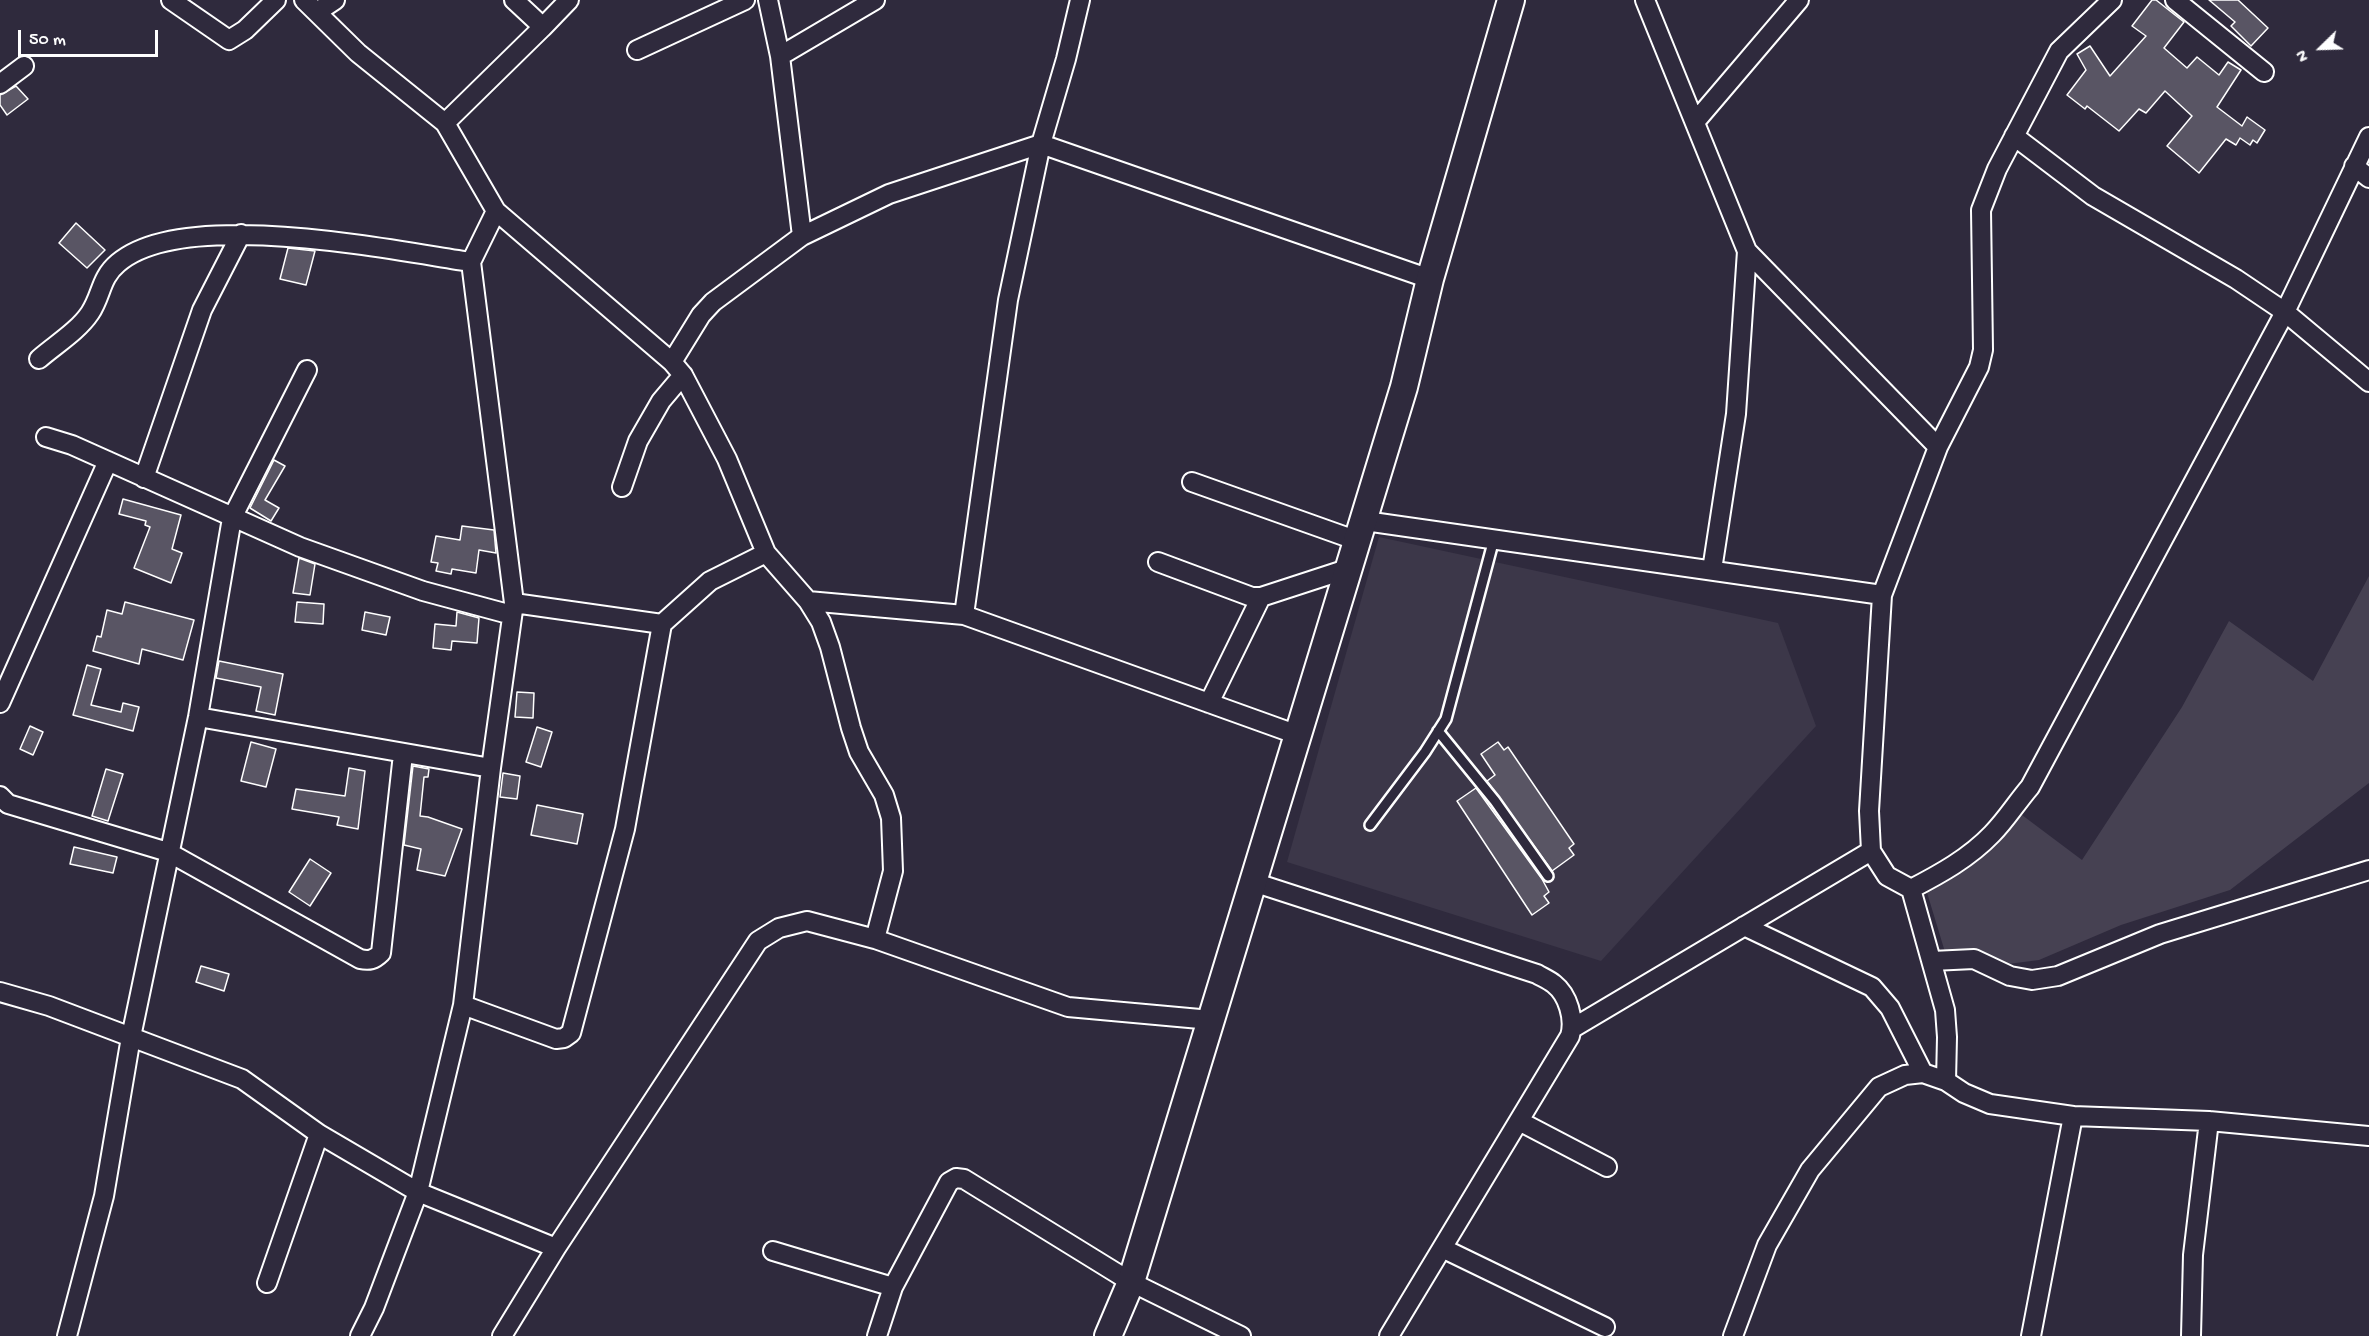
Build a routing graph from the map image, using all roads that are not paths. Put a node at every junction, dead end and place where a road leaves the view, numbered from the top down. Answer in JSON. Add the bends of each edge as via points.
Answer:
{"nodes":[{"id":1,"x":171,"y":0,"type":"edge"},
{"id":2,"x":276,"y":0,"type":"edge"},
{"id":3,"x":336,"y":0,"type":"edge"},
{"id":4,"x":514,"y":0,"type":"edge"},
{"id":5,"x":569,"y":0,"type":"edge"},
{"id":6,"x":745,"y":0,"type":"edge"},
{"id":7,"x":768,"y":0,"type":"edge"},
{"id":8,"x":875,"y":0,"type":"edge"},
{"id":9,"x":1080,"y":0,"type":"edge"},
{"id":10,"x":1511,"y":0,"type":"edge"},
{"id":11,"x":1645,"y":0,"type":"edge"},
{"id":12,"x":1799,"y":0,"type":"edge"},
{"id":13,"x":2112,"y":0,"type":"edge"},
{"id":14,"x":2175,"y":0,"type":"edge"},
{"id":15,"x":310,"y":6,"type":"edge"},
{"id":16,"x":543,"y":27,"type":"junction"},
{"id":17,"x":637,"y":50,"type":"dead end"},
{"id":18,"x":780,"y":56,"type":"junction"},
{"id":19,"x":24,"y":66,"type":"dead end"},
{"id":20,"x":2264,"y":72,"type":"dead end"},
{"id":21,"x":0,"y":84,"type":"edge"},
{"id":22,"x":1695,"y":122,"type":"junction"},
{"id":23,"x":445,"y":123,"type":"junction"},
{"id":24,"x":2014,"y":136,"type":"junction"},
{"id":25,"x":2369,"y":137,"type":"edge"},
{"id":26,"x":1041,"y":144,"type":"junction"},
{"id":27,"x":2354,"y":166,"type":"junction"},
{"id":28,"x":2369,"y":178,"type":"edge"},
{"id":29,"x":496,"y":211,"type":"junction"},
{"id":30,"x":241,"y":234,"type":"junction"},
{"id":31,"x":802,"y":236,"type":"junction"},
{"id":32,"x":1747,"y":251,"type":"junction"},
{"id":33,"x":471,"y":262,"type":"junction"},
{"id":34,"x":1430,"y":279,"type":"junction"},
{"id":35,"x":2285,"y":312,"type":"junction"},
{"id":36,"x":39,"y":359,"type":"dead end"},
{"id":37,"x":678,"y":368,"type":"junction"},
{"id":38,"x":307,"y":370,"type":"dead end"},
{"id":39,"x":2369,"y":382,"type":"edge"},
{"id":40,"x":46,"y":437,"type":"dead end"},
{"id":41,"x":1938,"y":447,"type":"junction"},
{"id":42,"x":108,"y":461,"type":"junction"},
{"id":43,"x":144,"y":478,"type":"junction"},
{"id":44,"x":1192,"y":482,"type":"dead end"},
{"id":45,"x":622,"y":487,"type":"dead end"},
{"id":46,"x":232,"y":518,"type":"junction"},
{"id":47,"x":1362,"y":531,"type":"junction"},
{"id":48,"x":1494,"y":539,"type":"junction"},
{"id":49,"x":766,"y":553,"type":"junction"},
{"id":50,"x":1158,"y":562,"type":"dead end"},
{"id":51,"x":1350,"y":568,"type":"junction"},
{"id":52,"x":1712,"y":570,"type":"junction"},
{"id":53,"x":1881,"y":595,"type":"junction"},
{"id":54,"x":1261,"y":597,"type":"junction"},
{"id":55,"x":808,"y":601,"type":"junction"},
{"id":56,"x":513,"y":609,"type":"junction"},
{"id":57,"x":964,"y":615,"type":"junction"},
{"id":58,"x":662,"y":624,"type":"junction"},
{"id":59,"x":0,"y":703,"type":"edge"},
{"id":60,"x":1209,"y":703,"type":"junction"},
{"id":61,"x":198,"y":717,"type":"junction"},
{"id":62,"x":1438,"y":731,"type":"junction"},
{"id":63,"x":1298,"y":735,"type":"junction"},
{"id":64,"x":403,"y":754,"type":"junction"},
{"id":65,"x":491,"y":768,"type":"junction"},
{"id":66,"x":0,"y":796,"type":"edge"},
{"id":67,"x":1370,"y":825,"type":"dead end"},
{"id":68,"x":1871,"y":851,"type":"junction"},
{"id":69,"x":168,"y":852,"type":"junction"},
{"id":70,"x":2369,"y":870,"type":"edge"},
{"id":71,"x":1548,"y":876,"type":"dead end"},
{"id":72,"x":1253,"y":882,"type":"junction"},
{"id":73,"x":1911,"y":889,"type":"junction"},
{"id":74,"x":1744,"y":926,"type":"junction"},
{"id":75,"x":875,"y":939,"type":"junction"},
{"id":76,"x":1932,"y":961,"type":"junction"},
{"id":77,"x":0,"y":992,"type":"edge"},
{"id":78,"x":463,"y":1005,"type":"junction"},
{"id":79,"x":1211,"y":1020,"type":"junction"},
{"id":80,"x":1573,"y":1028,"type":"junction"},
{"id":81,"x":131,"y":1036,"type":"junction"},
{"id":82,"x":1923,"y":1073,"type":"junction"},
{"id":83,"x":1947,"y":1081,"type":"junction"},
{"id":84,"x":2073,"y":1116,"type":"junction"},
{"id":85,"x":1519,"y":1121,"type":"junction"},
{"id":86,"x":2209,"y":1121,"type":"junction"},
{"id":87,"x":319,"y":1134,"type":"junction"},
{"id":88,"x":2369,"y":1136,"type":"edge"},
{"id":89,"x":1607,"y":1167,"type":"dead end"},
{"id":90,"x":418,"y":1192,"type":"junction"},
{"id":91,"x":556,"y":1248,"type":"junction"},
{"id":92,"x":1442,"y":1248,"type":"junction"},
{"id":93,"x":773,"y":1251,"type":"dead end"},
{"id":94,"x":1131,"y":1282,"type":"junction"},
{"id":95,"x":267,"y":1283,"type":"dead end"},
{"id":96,"x":893,"y":1287,"type":"junction"},
{"id":97,"x":1605,"y":1327,"type":"dead end"},
{"id":98,"x":509,"y":1333,"type":"edge"},
{"id":99,"x":67,"y":1336,"type":"edge"},
{"id":100,"x":360,"y":1336,"type":"edge"},
{"id":101,"x":877,"y":1336,"type":"edge"},
{"id":102,"x":1108,"y":1336,"type":"edge"},
{"id":103,"x":1242,"y":1336,"type":"edge"},
{"id":104,"x":1389,"y":1336,"type":"edge"},
{"id":105,"x":1733,"y":1336,"type":"edge"},
{"id":106,"x":2031,"y":1336,"type":"edge"},
{"id":107,"x":2191,"y":1336,"type":"edge"}],
"edges":[{"from":1,"to":2,"type":"street","via":[[229,40]]},
{"from":3,"to":15,"type":"street"},
{"from":4,"to":16,"type":"street"},
{"from":5,"to":16,"type":"street"},
{"from":6,"to":17,"type":"street"},
{"from":7,"to":18,"type":"street"},
{"from":8,"to":18,"type":"street"},
{"from":9,"to":26,"type":"street"},
{"from":10,"to":34,"type":"street"},
{"from":11,"to":22,"type":"street"},
{"from":12,"to":22,"type":"street"},
{"from":13,"to":24,"type":"street","via":[[2059,51]]},
{"from":14,"to":20,"type":"street"},
{"from":15,"to":23,"type":"street","via":[[358,53]]},
{"from":16,"to":23,"type":"street"},
{"from":18,"to":31,"type":"street"},
{"from":19,"to":21,"type":"street"},
{"from":22,"to":32,"type":"street"},
{"from":23,"to":29,"type":"street"},
{"from":24,"to":35,"type":"street","via":[[2092,196],[2236,279]]},
{"from":24,"to":41,"type":"street","via":[[1981,210],[1984,330],[1979,367]]},
{"from":25,"to":27,"type":"street"},
{"from":26,"to":31,"type":"street","via":[[889,194]]},
{"from":26,"to":34,"type":"street"},
{"from":26,"to":57,"type":"street","via":[[1008,300]]},
{"from":27,"to":28,"type":"street"},
{"from":27,"to":35,"type":"street"},
{"from":29,"to":33,"type":"street"},
{"from":29,"to":37,"type":"street"},
{"from":30,"to":33,"type":"street","via":[[316,240]]},
{"from":30,"to":36,"type":"street","via":[[182,239],[143,248],[119,262],[104,278],[88,316]]},
{"from":30,"to":43,"type":"street","via":[[202,310]]},
{"from":31,"to":37,"type":"street","via":[[713,302],[701,315]]},
{"from":32,"to":41,"type":"street"},
{"from":32,"to":52,"type":"street","via":[[1736,414]]},
{"from":33,"to":56,"type":"street"},
{"from":34,"to":47,"type":"street","via":[[1404,387]]},
{"from":35,"to":39,"type":"street"},
{"from":35,"to":73,"type":"street","via":[[2030,787],[1992,834],[1969,855]]},
{"from":37,"to":45,"type":"street","via":[[638,441]]},
{"from":37,"to":49,"type":"street","via":[[727,459]]},
{"from":38,"to":46,"type":"street"},
{"from":40,"to":42,"type":"street"},
{"from":41,"to":53,"type":"street"},
{"from":42,"to":43,"type":"street"},
{"from":42,"to":59,"type":"street"},
{"from":43,"to":46,"type":"street"},
{"from":44,"to":47,"type":"street"},
{"from":46,"to":56,"type":"street","via":[[300,548],[423,591]]},
{"from":46,"to":61,"type":"street"},
{"from":47,"to":48,"type":"street"},
{"from":47,"to":51,"type":"street"},
{"from":48,"to":52,"type":"street"},
{"from":48,"to":62,"type":"lane","via":[[1446,719]]},
{"from":49,"to":55,"type":"street"},
{"from":49,"to":58,"type":"street","via":[[710,581]]},
{"from":50,"to":54,"type":"street"},
{"from":51,"to":54,"type":"street"},
{"from":51,"to":63,"type":"street"},
{"from":52,"to":53,"type":"street"},
{"from":53,"to":68,"type":"street","via":[[1869,812]]},
{"from":54,"to":60,"type":"street"},
{"from":55,"to":57,"type":"street"},
{"from":55,"to":75,"type":"street","via":[[830,647],[859,752],[884,795],[891,818],[893,871]]},
{"from":56,"to":58,"type":"street"},
{"from":56,"to":65,"type":"street"},
{"from":57,"to":60,"type":"street"},
{"from":58,"to":78,"type":"street","via":[[626,829],[571,1033],[556,1039]]},
{"from":60,"to":63,"type":"street"},
{"from":61,"to":64,"type":"street"},
{"from":61,"to":69,"type":"street"},
{"from":62,"to":67,"type":"lane"},
{"from":62,"to":71,"type":"lane","via":[[1495,801]]},
{"from":63,"to":72,"type":"street"},
{"from":64,"to":65,"type":"street"},
{"from":64,"to":69,"type":"street","via":[[381,953],[375,958],[360,959]]},
{"from":65,"to":78,"type":"street"},
{"from":66,"to":69,"type":"street","via":[[8,804]]},
{"from":68,"to":73,"type":"street","via":[[1887,876]]},
{"from":68,"to":74,"type":"street"},
{"from":69,"to":81,"type":"street"},
{"from":70,"to":76,"type":"street","via":[[2160,934],[2058,976],[2032,980],[2010,976],[1974,959]]},
{"from":72,"to":79,"type":"street"},
{"from":72,"to":80,"type":"street","via":[[1537,974],[1561,992]]},
{"from":73,"to":76,"type":"street"},
{"from":74,"to":80,"type":"street"},
{"from":74,"to":82,"type":"street","via":[[1872,987],[1890,1008]]},
{"from":75,"to":79,"type":"street","via":[[1068,1007]]},
{"from":75,"to":91,"type":"street","via":[[807,921],[779,928],[758,941]]},
{"from":76,"to":83,"type":"street","via":[[1945,1010]]},
{"from":77,"to":81,"type":"street"},
{"from":78,"to":90,"type":"street"},
{"from":79,"to":94,"type":"street"},
{"from":80,"to":85,"type":"street"},
{"from":81,"to":87,"type":"street","via":[[242,1079]]},
{"from":81,"to":99,"type":"street","via":[[104,1196]]},
{"from":82,"to":83,"type":"street"},
{"from":82,"to":105,"type":"street","via":[[1905,1075],[1879,1087],[1810,1170],[1767,1245]]},
{"from":83,"to":84,"type":"street","via":[[1990,1104]]},
{"from":84,"to":86,"type":"street"},
{"from":84,"to":106,"type":"street"},
{"from":85,"to":89,"type":"street"},
{"from":85,"to":92,"type":"street"},
{"from":86,"to":88,"type":"street"},
{"from":86,"to":107,"type":"street","via":[[2193,1255]]},
{"from":87,"to":90,"type":"street"},
{"from":87,"to":95,"type":"street"},
{"from":90,"to":91,"type":"street"},
{"from":90,"to":100,"type":"street"},
{"from":91,"to":98,"type":"street"},
{"from":92,"to":97,"type":"street"},
{"from":92,"to":104,"type":"street"},
{"from":93,"to":96,"type":"street"},
{"from":94,"to":96,"type":"street","via":[[964,1179],[956,1179],[949,1182]]},
{"from":94,"to":102,"type":"street"},
{"from":94,"to":103,"type":"street"},
{"from":96,"to":101,"type":"street"}]}
